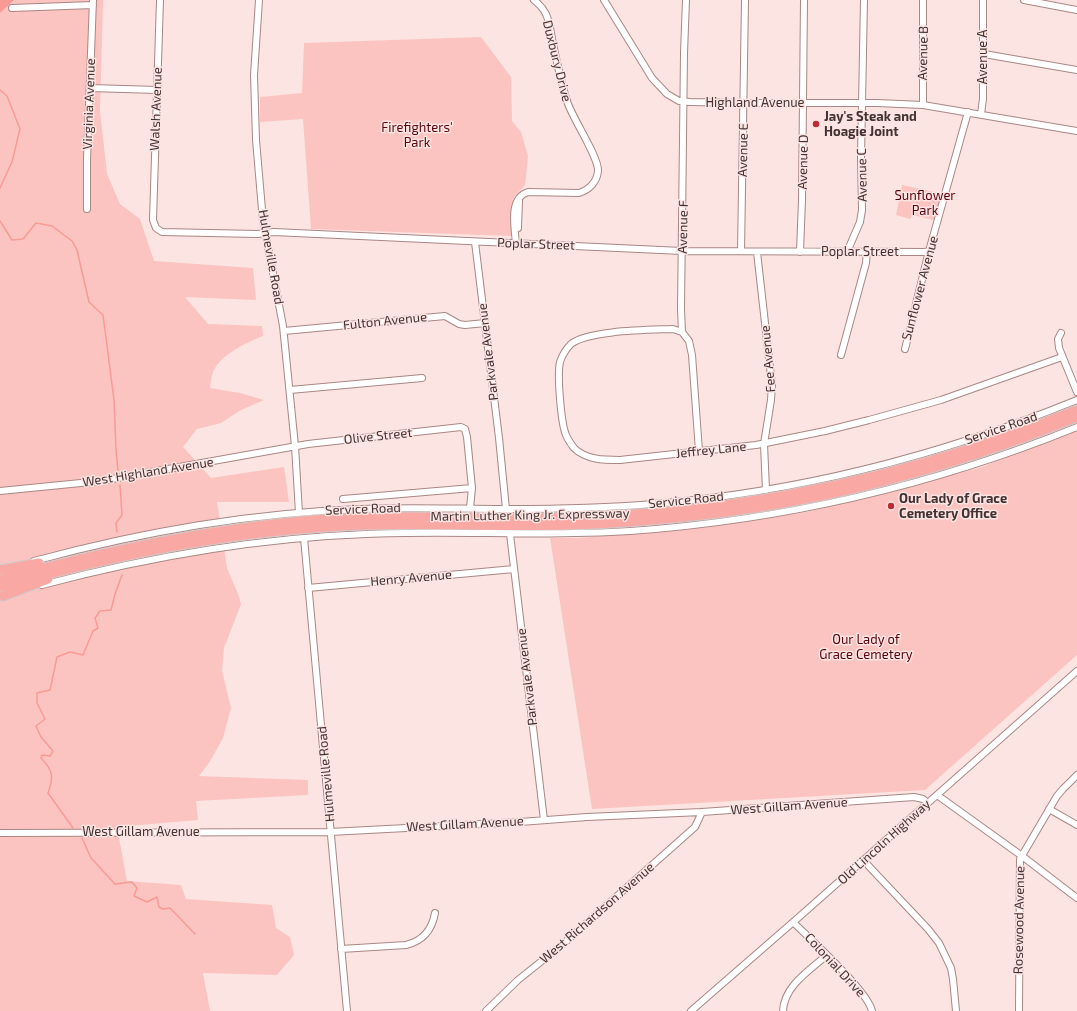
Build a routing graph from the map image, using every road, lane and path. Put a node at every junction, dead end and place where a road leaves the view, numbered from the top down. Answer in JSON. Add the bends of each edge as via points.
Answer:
{"nodes":[{"id":1,"x":160,"y":0,"type":"edge"},
{"id":2,"x":259,"y":0,"type":"edge"},
{"id":3,"x":534,"y":0,"type":"edge"},
{"id":4,"x":604,"y":0,"type":"edge"},
{"id":5,"x":686,"y":0,"type":"edge"},
{"id":6,"x":744,"y":0,"type":"edge"},
{"id":7,"x":804,"y":0,"type":"edge"},
{"id":8,"x":864,"y":0,"type":"edge"},
{"id":9,"x":924,"y":0,"type":"edge"},
{"id":10,"x":983,"y":0,"type":"edge"},
{"id":11,"x":1024,"y":0,"type":"edge"},
{"id":12,"x":93,"y":2,"type":"edge"},
{"id":13,"x":12,"y":8,"type":"dead end"},
{"id":14,"x":1077,"y":10,"type":"edge"},
{"id":15,"x":984,"y":54,"type":"junction"},
{"id":16,"x":1077,"y":70,"type":"edge"},
{"id":17,"x":90,"y":88,"type":"junction"},
{"id":18,"x":157,"y":90,"type":"junction"},
{"id":19,"x":684,"y":102,"type":"junction"},
{"id":20,"x":743,"y":103,"type":"junction"},
{"id":21,"x":803,"y":103,"type":"junction"},
{"id":22,"x":863,"y":103,"type":"junction"},
{"id":23,"x":923,"y":105,"type":"junction"},
{"id":24,"x":968,"y":112,"type":"junction"},
{"id":25,"x":981,"y":114,"type":"junction"},
{"id":26,"x":1077,"y":131,"type":"edge"},
{"id":27,"x":87,"y":209,"type":"dead end"},
{"id":28,"x":153,"y":218,"type":"joint"},
{"id":29,"x":265,"y":232,"type":"junction"},
{"id":30,"x":475,"y":242,"type":"junction"},
{"id":31,"x":516,"y":244,"type":"junction"},
{"id":32,"x":682,"y":251,"type":"junction"},
{"id":33,"x":867,"y":251,"type":"junction"},
{"id":34,"x":929,"y":251,"type":"junction"},
{"id":35,"x":741,"y":252,"type":"junction"},
{"id":36,"x":757,"y":252,"type":"junction"},
{"id":37,"x":800,"y":252,"type":"junction"},
{"id":38,"x":846,"y":252,"type":"junction"},
{"id":39,"x":485,"y":324,"type":"junction"},
{"id":40,"x":284,"y":331,"type":"junction"},
{"id":41,"x":682,"y":332,"type":"junction"},
{"id":42,"x":1061,"y":333,"type":"dead end"},
{"id":43,"x":904,"y":349,"type":"dead end"},
{"id":44,"x":841,"y":354,"type":"dead end"},
{"id":45,"x":1062,"y":357,"type":"junction"},
{"id":46,"x":422,"y":378,"type":"dead end"},
{"id":47,"x":290,"y":390,"type":"junction"},
{"id":48,"x":1077,"y":392,"type":"edge"},
{"id":49,"x":1077,"y":400,"type":"edge"},
{"id":50,"x":1077,"y":410,"type":"edge"},
{"id":51,"x":1077,"y":418,"type":"edge"},
{"id":52,"x":1077,"y":427,"type":"edge"},
{"id":53,"x":764,"y":444,"type":"junction"},
{"id":54,"x":295,"y":446,"type":"junction"},
{"id":55,"x":699,"y":451,"type":"junction"},
{"id":56,"x":472,"y":488,"type":"junction"},
{"id":57,"x":766,"y":490,"type":"junction"},
{"id":58,"x":0,"y":491,"type":"edge"},
{"id":59,"x":343,"y":499,"type":"dead end"},
{"id":60,"x":470,"y":508,"type":"junction"},
{"id":61,"x":506,"y":509,"type":"junction"},
{"id":62,"x":299,"y":513,"type":"junction"},
{"id":63,"x":510,"y":534,"type":"junction"},
{"id":64,"x":304,"y":538,"type":"junction"},
{"id":65,"x":113,"y":550,"type":"junction"},
{"id":66,"x":514,"y":568,"type":"junction"},
{"id":67,"x":0,"y":570,"type":"edge"},
{"id":68,"x":0,"y":580,"type":"edge"},
{"id":69,"x":308,"y":588,"type":"junction"},
{"id":70,"x":1,"y":593,"type":"edge"},
{"id":71,"x":1077,"y":671,"type":"edge"},
{"id":72,"x":1077,"y":775,"type":"edge"},
{"id":73,"x":937,"y":795,"type":"junction"},
{"id":74,"x":928,"y":803,"type":"junction"},
{"id":75,"x":1049,"y":809,"type":"junction"},
{"id":76,"x":702,"y":812,"type":"junction"},
{"id":77,"x":544,"y":820,"type":"junction"},
{"id":78,"x":1077,"y":825,"type":"edge"},
{"id":79,"x":330,"y":832,"type":"junction"},
{"id":80,"x":0,"y":833,"type":"edge"},
{"id":81,"x":1022,"y":856,"type":"junction"},
{"id":82,"x":863,"y":860,"type":"junction"},
{"id":83,"x":1077,"y":898,"type":"edge"},
{"id":84,"x":435,"y":913,"type":"dead end"},
{"id":85,"x":793,"y":922,"type":"junction"},
{"id":86,"x":341,"y":949,"type":"junction"},
{"id":87,"x":827,"y":955,"type":"junction"},
{"id":88,"x":347,"y":1011,"type":"edge"},
{"id":89,"x":486,"y":1011,"type":"edge"},
{"id":90,"x":691,"y":1011,"type":"edge"},
{"id":91,"x":783,"y":1011,"type":"edge"},
{"id":92,"x":872,"y":1011,"type":"edge"},
{"id":93,"x":956,"y":1011,"type":"edge"},
{"id":94,"x":1019,"y":1011,"type":"edge"}],
"edges":[{"from":1,"to":18,"type":"street","name":"Walsh Avenue"},
{"from":2,"to":29,"type":"street","name":"Hulmeville Road","via":[[254,115]]},
{"from":3,"to":31,"type":"street","name":"Duxbury Drive","via":[[548,19],[568,106],[596,160],[598,171],[591,186],[579,193],[528,192],[519,197]]},
{"from":4,"to":19,"type":"street","name":"Highland Avenue","via":[[656,82],[667,94]]},
{"from":5,"to":19,"type":"street","name":"Avenue F"},
{"from":6,"to":20,"type":"street","name":"Avenue E"},
{"from":7,"to":21,"type":"street","name":"Avenue D"},
{"from":8,"to":22,"type":"street","name":"Avenue C"},
{"from":9,"to":23,"type":"street","name":"Avenue B"},
{"from":10,"to":15,"type":"street","name":"Avenue A"},
{"from":11,"to":14,"type":"street"},
{"from":12,"to":13,"type":"street"},
{"from":12,"to":17,"type":"street","name":"Virginia Avenue"},
{"from":15,"to":16,"type":"street"},
{"from":15,"to":25,"type":"street","name":"Avenue A"},
{"from":17,"to":18,"type":"street"},
{"from":17,"to":27,"type":"street","name":"Virginia Avenue"},
{"from":18,"to":28,"type":"street","name":"Walsh Avenue"},
{"from":19,"to":20,"type":"street","name":"Highland Avenue"},
{"from":19,"to":32,"type":"street","name":"Avenue F"},
{"from":20,"to":21,"type":"street","name":"Highland Avenue"},
{"from":20,"to":35,"type":"street","name":"Avenue E"},
{"from":21,"to":22,"type":"street","name":"Highland Avenue"},
{"from":21,"to":37,"type":"street","name":"Avenue D"},
{"from":22,"to":23,"type":"street","name":"Highland Avenue"},
{"from":22,"to":38,"type":"street","name":"Avenue C","via":[[862,210],[860,222]]},
{"from":23,"to":24,"type":"street","name":"Highland Avenue"},
{"from":24,"to":25,"type":"street","name":"Highland Avenue"},
{"from":24,"to":34,"type":"street","name":"Sunflower Avenue"},
{"from":25,"to":26,"type":"street","name":"Highland Avenue"},
{"from":28,"to":29,"type":"street","name":"Poplar Street","via":[[154,226],[162,232]]},
{"from":29,"to":30,"type":"street","name":"Poplar Street"},
{"from":29,"to":40,"type":"street","name":"Hulmeville Road"},
{"from":30,"to":31,"type":"street","name":"Poplar Street"},
{"from":30,"to":39,"type":"street","name":"Parkvale Avenue"},
{"from":31,"to":32,"type":"street","name":"Poplar Street"},
{"from":32,"to":35,"type":"street","name":"Poplar Street"},
{"from":32,"to":41,"type":"street","name":"Avenue F"},
{"from":33,"to":34,"type":"street","name":"Poplar Street"},
{"from":33,"to":38,"type":"street","name":"Poplar Street"},
{"from":33,"to":44,"type":"street"},
{"from":34,"to":43,"type":"street","name":"Sunflower Avenue"},
{"from":35,"to":36,"type":"street","name":"Poplar Street"},
{"from":36,"to":37,"type":"street","name":"Poplar Street"},
{"from":36,"to":53,"type":"street","name":"Fee Avenue","via":[[772,385]]},
{"from":37,"to":38,"type":"street","name":"Poplar Street"},
{"from":39,"to":40,"type":"street","name":"Fulton Avenue","via":[[458,324],[445,316]]},
{"from":39,"to":61,"type":"street","name":"Parkvale Avenue"},
{"from":40,"to":47,"type":"street","name":"Hulmeville Road"},
{"from":41,"to":55,"type":"street","name":"Avenue F","via":[[689,341],[692,355]]},
{"from":41,"to":55,"type":"street","name":"Jeffrey Lane","via":[[673,329],[597,334],[571,344],[563,354],[560,366],[564,427],[569,441],[575,448],[597,459],[627,459]]},
{"from":42,"to":45,"type":"street","via":[[1058,346]]},
{"from":45,"to":48,"type":"street"},
{"from":45,"to":53,"type":"street","name":"Jeffrey Lane","via":[[911,409]]},
{"from":46,"to":47,"type":"street"},
{"from":47,"to":54,"type":"street","name":"Hulmeville Road"},
{"from":49,"to":57,"type":"street","name":"Service Road","via":[[1000,430],[916,456],[829,478]]},
{"from":50,"to":65,"type":"highway","name":"Martin Luther King Jr. Expressway","via":[[918,465],[831,486],[744,502],[678,511],[596,516],[413,516],[320,520],[230,529]]},
{"from":51,"to":70,"type":"highway","name":"Martin Luther King Jr. Expressway","via":[[1005,445],[913,474],[833,493],[737,510],[664,519],[589,524],[395,524],[320,527],[261,533],[144,551]]},
{"from":52,"to":63,"type":"street","name":"Service Road","via":[[1008,454],[950,472],[864,496],[798,510],[724,522],[657,529]]},
{"from":53,"to":55,"type":"street","name":"Jeffrey Lane"},
{"from":53,"to":57,"type":"street","name":"Fee Avenue"},
{"from":54,"to":56,"type":"street","name":"Olive Street","via":[[461,427],[467,437]]},
{"from":54,"to":58,"type":"street","name":"West Highland Avenue","via":[[101,481]]},
{"from":54,"to":62,"type":"street","name":"Hulmeville Road"},
{"from":56,"to":59,"type":"street"},
{"from":56,"to":60,"type":"street"},
{"from":57,"to":61,"type":"street","name":"Service Road","via":[[713,498],[633,505]]},
{"from":60,"to":61,"type":"street","name":"Service Road"},
{"from":60,"to":62,"type":"street","name":"Service Road","via":[[388,508]]},
{"from":62,"to":67,"type":"street","name":"Service Road","via":[[229,520],[155,533]]},
{"from":63,"to":64,"type":"street","name":"Service Road","via":[[389,533]]},
{"from":63,"to":66,"type":"street","name":"Parkvale Avenue"},
{"from":64,"to":69,"type":"street","name":"Hulmeville Road"},
{"from":64,"to":70,"type":"street","name":"Service Road","via":[[153,559]]},
{"from":65,"to":67,"type":"highway"},
{"from":65,"to":68,"type":"highway","name":"Martin Luther King Jr. Expressway"},
{"from":66,"to":69,"type":"street","name":"Henry Avenue"},
{"from":66,"to":77,"type":"street","name":"Parkvale Avenue"},
{"from":69,"to":79,"type":"street","name":"Hulmeville Road"},
{"from":71,"to":73,"type":"street","name":"Old Lincoln Highway"},
{"from":72,"to":75,"type":"street","name":"Rosewood Avenue","via":[[1063,788]]},
{"from":73,"to":74,"type":"street","name":"Old Lincoln Highway"},
{"from":73,"to":81,"type":"street"},
{"from":74,"to":76,"type":"street","name":"West Gillam Avenue","via":[[914,797]]},
{"from":74,"to":82,"type":"street","name":"Old Lincoln Highway"},
{"from":75,"to":78,"type":"street"},
{"from":75,"to":81,"type":"street","name":"Rosewood Avenue"},
{"from":76,"to":77,"type":"street","name":"West Gillam Avenue"},
{"from":76,"to":89,"type":"street","name":"West Richardson Avenue","via":[[695,827],[569,939],[518,980]]},
{"from":77,"to":79,"type":"street","name":"West Gillam Avenue"},
{"from":79,"to":80,"type":"street","name":"West Gillam Avenue"},
{"from":79,"to":86,"type":"street","name":"Hulmeville Road"},
{"from":81,"to":83,"type":"street"},
{"from":81,"to":94,"type":"street","name":"Rosewood Avenue","via":[[1019,865]]},
{"from":82,"to":85,"type":"street","name":"Old Lincoln Highway"},
{"from":82,"to":93,"type":"street","via":[[928,929],[941,947],[951,968]]},
{"from":84,"to":86,"type":"street","via":[[434,923],[424,937],[413,943]]},
{"from":85,"to":87,"type":"street","name":"Colonial Drive"},
{"from":85,"to":90,"type":"street","name":"Old Lincoln Highway"},
{"from":86,"to":88,"type":"street","name":"Hulmeville Road"},
{"from":87,"to":91,"type":"street","via":[[792,987]]},
{"from":87,"to":92,"type":"street","name":"Colonial Drive","via":[[864,994]]}]}
